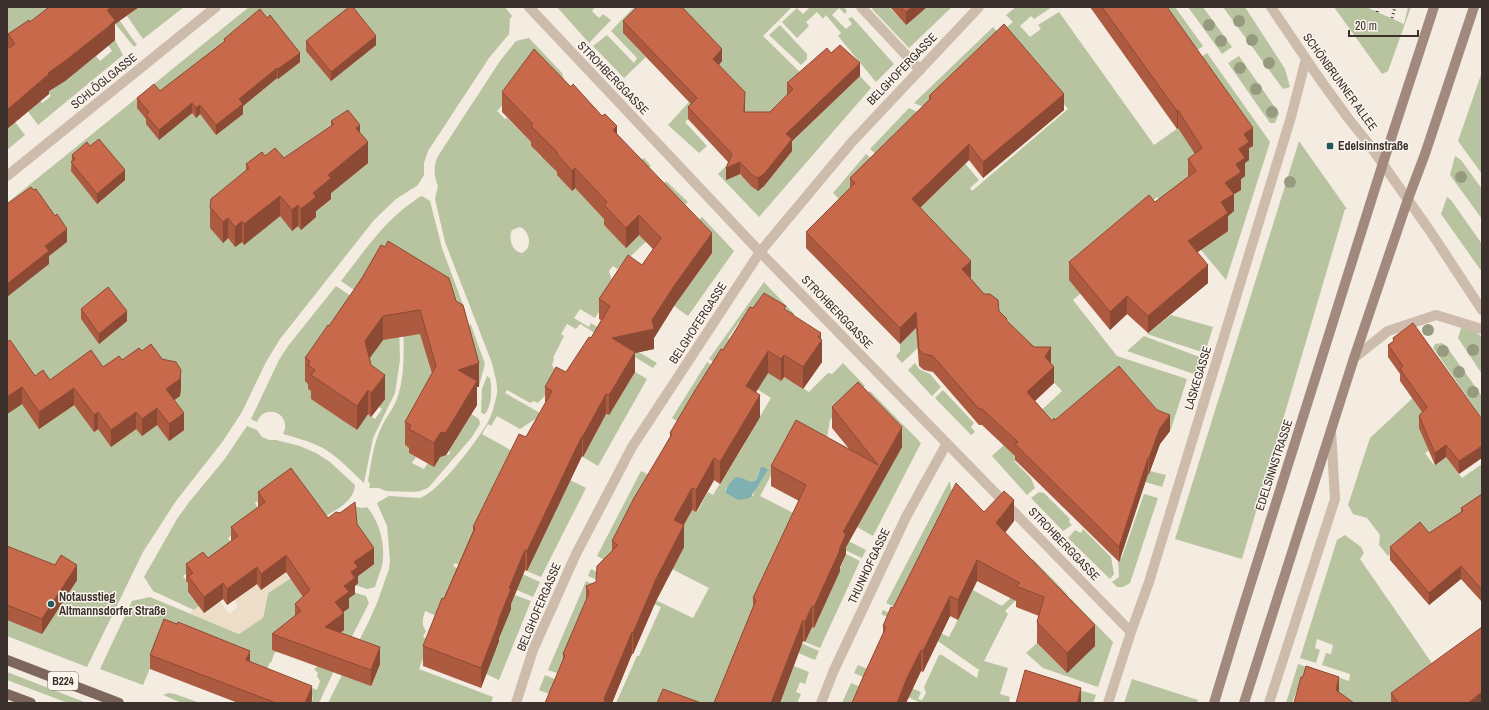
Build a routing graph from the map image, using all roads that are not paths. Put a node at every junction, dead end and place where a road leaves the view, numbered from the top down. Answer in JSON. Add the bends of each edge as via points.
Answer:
{"nodes":[{"id":1,"x":216,"y":7,"type":"edge"},
{"id":2,"x":529,"y":7,"type":"edge"},
{"id":3,"x":861,"y":7,"type":"edge"},
{"id":4,"x":979,"y":7,"type":"edge"},
{"id":5,"x":1271,"y":7,"type":"edge"},
{"id":6,"x":1434,"y":7,"type":"edge"},
{"id":7,"x":1474,"y":7,"type":"edge"},
{"id":8,"x":1306,"y":59,"type":"junction"},
{"id":9,"x":920,"y":70,"type":"junction"},
{"id":10,"x":1383,"y":164,"type":"junction"},
{"id":11,"x":7,"y":176,"type":"edge"},
{"id":12,"x":1408,"y":199,"type":"junction"},
{"id":13,"x":760,"y":252,"type":"junction"},
{"id":14,"x":1482,"y":310,"type":"edge"},
{"id":15,"x":1482,"y":330,"type":"edge"},
{"id":16,"x":1354,"y":358,"type":"junction"},
{"id":17,"x":1331,"y":427,"type":"junction"},
{"id":18,"x":947,"y":443,"type":"junction"},
{"id":19,"x":1131,"y":632,"type":"junction"},
{"id":20,"x":7,"y":660,"type":"edge"},
{"id":21,"x":7,"y":694,"type":"edge"},
{"id":22,"x":20,"y":703,"type":"edge"},
{"id":23,"x":31,"y":703,"type":"edge"},
{"id":24,"x":120,"y":703,"type":"edge"},
{"id":25,"x":516,"y":703,"type":"edge"},
{"id":26,"x":821,"y":703,"type":"edge"},
{"id":27,"x":1108,"y":703,"type":"edge"},
{"id":28,"x":1214,"y":703,"type":"edge"},
{"id":29,"x":1244,"y":703,"type":"edge"},
{"id":30,"x":1269,"y":703,"type":"edge"}],
"edges":[{"from":1,"to":11,"type":"street","name":"SCHLÖGLGASSE"},
{"from":2,"to":13,"type":"street","name":"STROHBERGGASSE"},
{"from":3,"to":9,"type":"street"},
{"from":4,"to":9,"type":"street","name":"BELGHOFERGASSE"},
{"from":5,"to":8,"type":"street","name":"SCHÖNBRUNNER ALLEE"},
{"from":6,"to":10,"type":"main road","name":"EDELSINNSTRASSE"},
{"from":7,"to":12,"type":"main road"},
{"from":8,"to":10,"type":"street","name":"SCHÖNBRUNNER ALLEE","bridge":true},
{"from":8,"to":19,"type":"street","name":"LASKEGASSE","via":[[1291,117],[1152,574]]},
{"from":9,"to":13,"type":"street","name":"BELGHOFERGASSE","via":[[851,142]]},
{"from":10,"to":12,"type":"street","name":"SCHÖNBRUNNER ALLEE"},
{"from":10,"to":28,"type":"main road","name":"EDELSINNSTRASSE"},
{"from":12,"to":14,"type":"street","name":"SCHÖNBRUNNER ALLEE"},
{"from":12,"to":16,"type":"main road"},
{"from":13,"to":18,"type":"street","name":"STROHBERGGASSE"},
{"from":13,"to":25,"type":"street","name":"BELGHOFERGASSE","via":[[632,447],[573,561],[533,650]]},
{"from":15,"to":16,"type":"street","via":[[1436,315],[1388,330]]},
{"from":16,"to":17,"type":"main road"},
{"from":17,"to":29,"type":"main road"},
{"from":17,"to":30,"type":"street","via":[[1336,500]]},
{"from":18,"to":19,"type":"street","name":"STROHBERGGASSE"},
{"from":18,"to":26,"type":"street","name":"THUNHOFGASSE","via":[[906,517]]},
{"from":19,"to":27,"type":"street","name":"LASKEGASSE"},
{"from":20,"to":24,"type":"main road","number":"B224"},
{"from":21,"to":22,"type":"street"},
{"from":21,"to":23,"type":"main road"}]}
